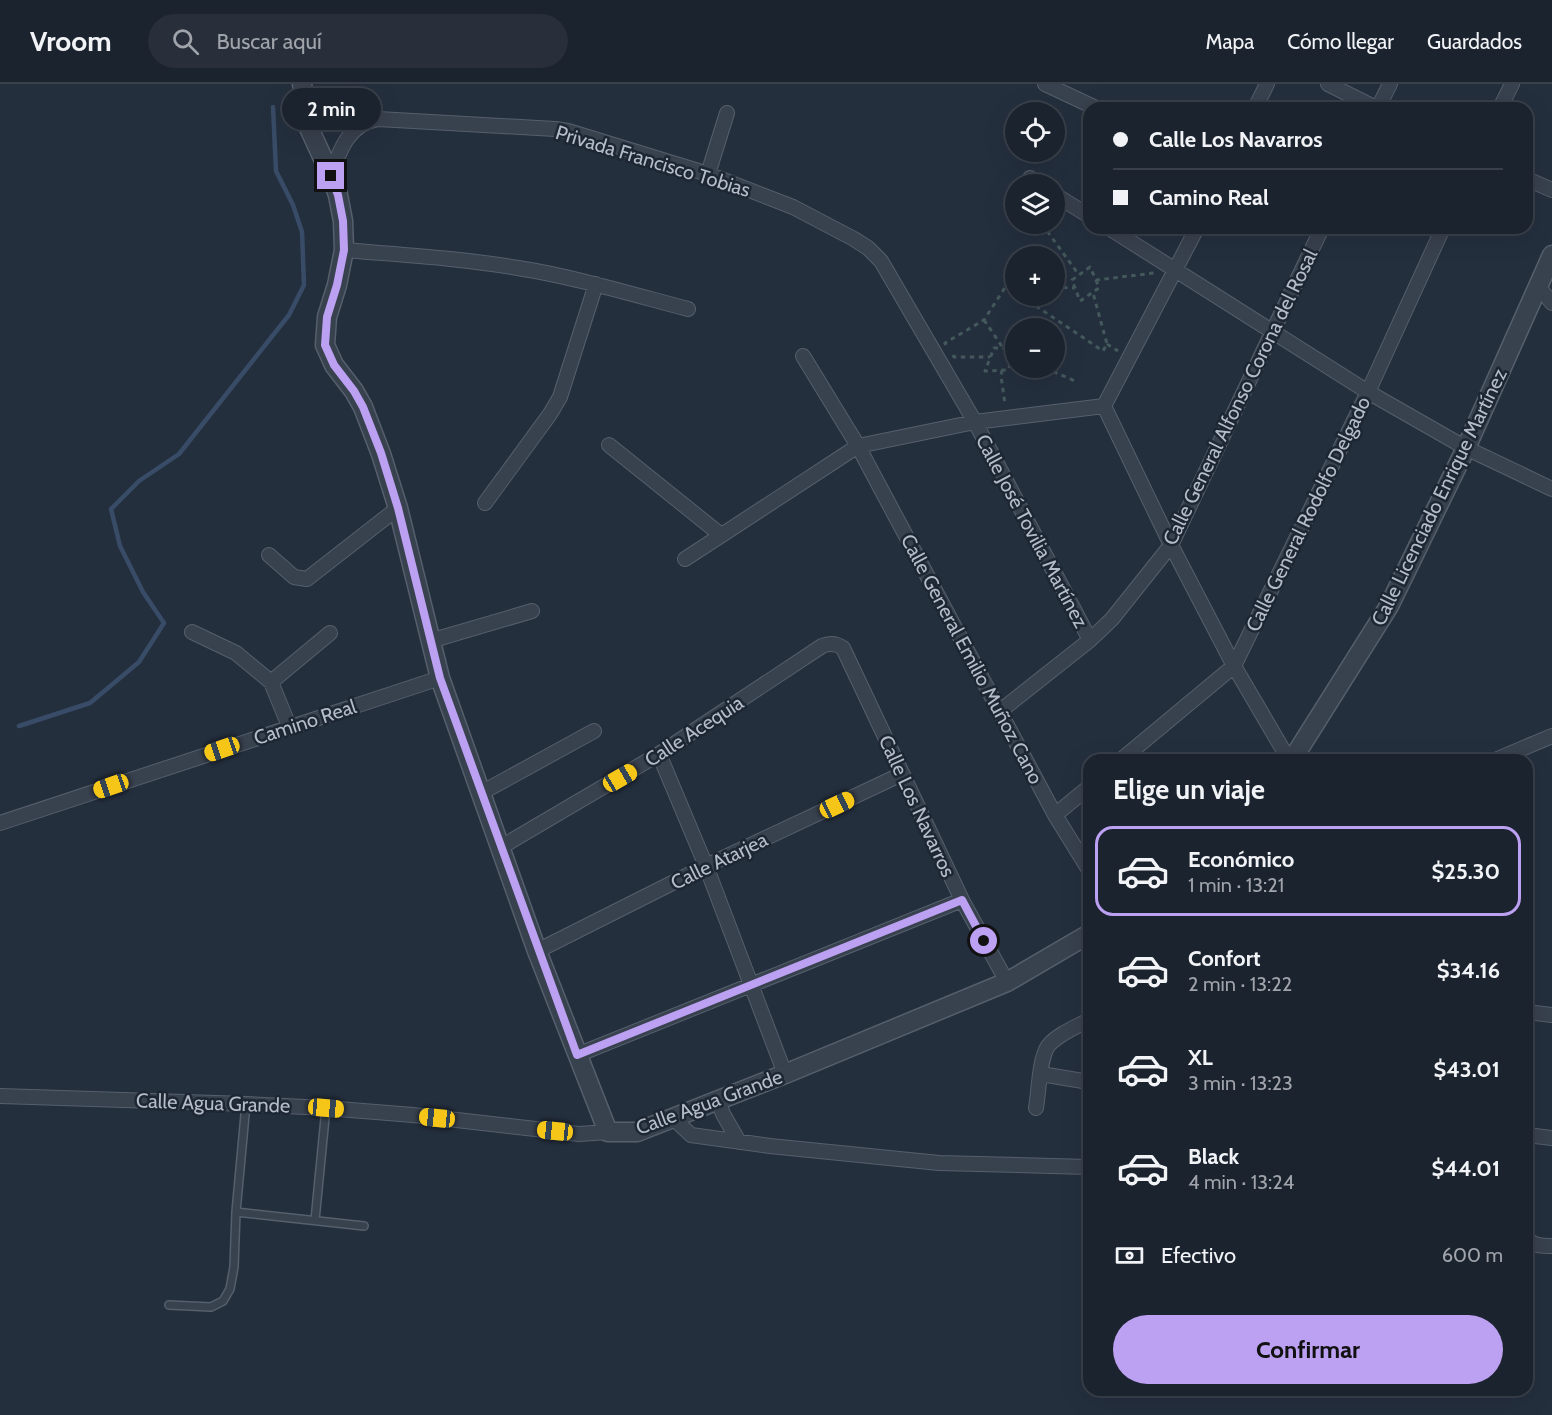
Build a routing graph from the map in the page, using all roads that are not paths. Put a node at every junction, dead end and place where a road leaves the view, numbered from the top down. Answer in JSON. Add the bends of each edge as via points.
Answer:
{"nodes":[{"id":1,"x":302,"y":84,"type":"edge"},
{"id":2,"x":1045,"y":84,"type":"edge"},
{"id":3,"x":1267,"y":84,"type":"edge"},
{"id":4,"x":1328,"y":84,"type":"edge"},
{"id":5,"x":1390,"y":84,"type":"edge"},
{"id":6,"x":1512,"y":84,"type":"edge"},
{"id":7,"x":1083,"y":102,"type":"edge"},
{"id":8,"x":1258,"y":102,"type":"edge"},
{"id":9,"x":1365,"y":102,"type":"edge"},
{"id":10,"x":1380,"y":102,"type":"edge"},
{"id":11,"x":1503,"y":102,"type":"edge"},
{"id":12,"x":727,"y":113,"type":"dead end"},
{"id":13,"x":708,"y":174,"type":"junction"},
{"id":14,"x":331,"y":176,"type":"junction"},
{"id":15,"x":1533,"y":182,"type":"edge"},
{"id":16,"x":1552,"y":190,"type":"edge"},
{"id":17,"x":1065,"y":201,"type":"edge"},
{"id":18,"x":1083,"y":212,"type":"edge"},
{"id":19,"x":1119,"y":234,"type":"edge"},
{"id":20,"x":1194,"y":234,"type":"edge"},
{"id":21,"x":1319,"y":234,"type":"edge"},
{"id":22,"x":1440,"y":234,"type":"edge"},
{"id":23,"x":344,"y":250,"type":"junction"},
{"id":24,"x":1552,"y":255,"type":"edge"},
{"id":25,"x":881,"y":261,"type":"joint"},
{"id":26,"x":1176,"y":270,"type":"junction"},
{"id":27,"x":596,"y":284,"type":"junction"},
{"id":28,"x":1537,"y":285,"type":"junction"},
{"id":29,"x":1552,"y":303,"type":"edge"},
{"id":30,"x":688,"y":309,"type":"dead end"},
{"id":31,"x":1274,"y":332,"type":"junction"},
{"id":32,"x":804,"y":356,"type":"dead end"},
{"id":33,"x":1368,"y":392,"type":"junction"},
{"id":34,"x":1104,"y":406,"type":"junction"},
{"id":35,"x":975,"y":422,"type":"junction"},
{"id":36,"x":609,"y":445,"type":"dead end"},
{"id":37,"x":858,"y":446,"type":"junction"},
{"id":38,"x":1466,"y":448,"type":"junction"},
{"id":39,"x":1552,"y":489,"type":"edge"},
{"id":40,"x":485,"y":503,"type":"dead end"},
{"id":41,"x":398,"y":508,"type":"junction"},
{"id":42,"x":721,"y":535,"type":"junction"},
{"id":43,"x":1171,"y":545,"type":"junction"},
{"id":44,"x":269,"y":555,"type":"dead end"},
{"id":45,"x":685,"y":559,"type":"dead end"},
{"id":46,"x":532,"y":611,"type":"dead end"},
{"id":47,"x":192,"y":632,"type":"dead end"},
{"id":48,"x":330,"y":633,"type":"dead end"},
{"id":49,"x":1090,"y":640,"type":"junction"},
{"id":50,"x":430,"y":641,"type":"junction"},
{"id":51,"x":822,"y":646,"type":"joint"},
{"id":52,"x":1234,"y":666,"type":"junction"},
{"id":53,"x":440,"y":678,"type":"junction"},
{"id":54,"x":271,"y":682,"type":"junction"},
{"id":55,"x":999,"y":712,"type":"junction"},
{"id":56,"x":289,"y":726,"type":"junction"},
{"id":57,"x":594,"y":731,"type":"dead end"},
{"id":58,"x":1552,"y":736,"type":"edge"},
{"id":59,"x":659,"y":754,"type":"junction"},
{"id":60,"x":1128,"y":754,"type":"edge"},
{"id":61,"x":1286,"y":754,"type":"edge"},
{"id":62,"x":1294,"y":754,"type":"edge"},
{"id":63,"x":1509,"y":754,"type":"edge"},
{"id":64,"x":902,"y":774,"type":"junction"},
{"id":65,"x":1083,"y":792,"type":"edge"},
{"id":66,"x":481,"y":793,"type":"junction"},
{"id":67,"x":1055,"y":815,"type":"junction"},
{"id":68,"x":0,"y":823,"type":"edge"},
{"id":69,"x":501,"y":847,"type":"junction"},
{"id":70,"x":1083,"y":860,"type":"edge"},
{"id":71,"x":706,"y":866,"type":"junction"},
{"id":72,"x":962,"y":900,"type":"junction"},
{"id":73,"x":1083,"y":938,"type":"edge"},
{"id":74,"x":537,"y":951,"type":"junction"},
{"id":75,"x":1007,"y":982,"type":"junction"},
{"id":76,"x":752,"y":985,"type":"junction"},
{"id":77,"x":1533,"y":1013,"type":"edge"},
{"id":78,"x":1552,"y":1015,"type":"edge"},
{"id":79,"x":1083,"y":1023,"type":"edge"},
{"id":80,"x":577,"y":1055,"type":"junction"},
{"id":81,"x":786,"y":1074,"type":"junction"},
{"id":82,"x":1041,"y":1074,"type":"junction"},
{"id":83,"x":1083,"y":1081,"type":"edge"},
{"id":84,"x":0,"y":1096,"type":"edge"},
{"id":85,"x":718,"y":1100,"type":"junction"},
{"id":86,"x":246,"y":1104,"type":"junction"},
{"id":87,"x":326,"y":1108,"type":"junction"},
{"id":88,"x":1036,"y":1108,"type":"dead end"},
{"id":89,"x":673,"y":1118,"type":"junction"},
{"id":90,"x":608,"y":1132,"type":"junction"},
{"id":91,"x":1533,"y":1136,"type":"edge"},
{"id":92,"x":1552,"y":1138,"type":"edge"},
{"id":93,"x":739,"y":1142,"type":"junction"},
{"id":94,"x":1083,"y":1167,"type":"edge"},
{"id":95,"x":236,"y":1212,"type":"junction"},
{"id":96,"x":315,"y":1220,"type":"junction"},
{"id":97,"x":364,"y":1226,"type":"dead end"},
{"id":98,"x":1533,"y":1243,"type":"edge"},
{"id":99,"x":1552,"y":1246,"type":"edge"},
{"id":100,"x":169,"y":1305,"type":"dead end"}],
"edges":[{"from":1,"to":14,"type":"street","via":[[309,128]]},
{"from":2,"to":7,"type":"street"},
{"from":3,"to":8,"type":"street"},
{"from":4,"to":9,"type":"street"},
{"from":5,"to":10,"type":"street"},
{"from":6,"to":11,"type":"street"},
{"from":12,"to":13,"type":"street"},
{"from":13,"to":14,"type":"street","name":"Privada Francisco Tobias","via":[[555,129],[378,119],[363,123],[347,139]]},
{"from":13,"to":25,"type":"street","name":"Privada Francisco Tobias","via":[[827,224],[868,248]]},
{"from":14,"to":23,"type":"street","via":[[343,221]]},
{"from":15,"to":16,"type":"street"},
{"from":17,"to":18,"type":"street"},
{"from":19,"to":26,"type":"street"},
{"from":20,"to":26,"type":"street"},
{"from":21,"to":31,"type":"street","name":"Calle General Alfonso Corona del Rosal"},
{"from":22,"to":33,"type":"street","name":"Calle General Rodolfo Delgado"},
{"from":23,"to":27,"type":"street","via":[[518,268]]},
{"from":23,"to":41,"type":"street","via":[[327,317],[325,345],[363,407]]},
{"from":24,"to":28,"type":"street","name":"Calle Licenciado Enrique Martínez"},
{"from":25,"to":35,"type":"street","name":"Calle José Tovilia Martínez"},
{"from":26,"to":31,"type":"street"},
{"from":26,"to":34,"type":"street"},
{"from":27,"to":30,"type":"street"},
{"from":27,"to":40,"type":"street","via":[[560,397]]},
{"from":28,"to":29,"type":"street"},
{"from":28,"to":38,"type":"street","name":"Calle Licenciado Enrique Martínez"},
{"from":31,"to":33,"type":"street"},
{"from":31,"to":43,"type":"street","name":"Calle General Alfonso Corona del Rosal"},
{"from":32,"to":37,"type":"street","name":"Calle General Emilio Muñoz Cano"},
{"from":33,"to":38,"type":"street"},
{"from":33,"to":52,"type":"street","name":"Calle General Rodolfo Delgado"},
{"from":34,"to":35,"type":"street"},
{"from":34,"to":43,"type":"street"},
{"from":35,"to":37,"type":"street"},
{"from":35,"to":49,"type":"street","name":"Calle José Tovilia Martínez"},
{"from":36,"to":42,"type":"street"},
{"from":37,"to":42,"type":"street"},
{"from":37,"to":55,"type":"street","name":"Calle General Emilio Muñoz Cano"},
{"from":38,"to":39,"type":"street"},
{"from":38,"to":62,"type":"street","name":"Calle Licenciado Enrique Martínez","via":[[1389,606]]},
{"from":41,"to":44,"type":"street","via":[[307,579],[294,577]]},
{"from":41,"to":50,"type":"street"},
{"from":42,"to":45,"type":"street"},
{"from":43,"to":49,"type":"street","name":"Calle General Alfonso Corona del Rosal","via":[[1112,619]]},
{"from":43,"to":52,"type":"street"},
{"from":46,"to":50,"type":"street"},
{"from":47,"to":54,"type":"street","via":[[236,653]]},
{"from":48,"to":54,"type":"street"},
{"from":49,"to":55,"type":"street","name":"Calle General Alfonso Corona del Rosal"},
{"from":50,"to":53,"type":"street"},
{"from":51,"to":59,"type":"street","name":"Calle Acequia"},
{"from":51,"to":64,"type":"street","name":"Calle Los Navarros","via":[[833,644],[843,648]]},
{"from":52,"to":60,"type":"street","name":"Calle General Rodolfo Delgado"},
{"from":52,"to":61,"type":"street"},
{"from":53,"to":56,"type":"street","name":"Camino Real"},
{"from":53,"to":66,"type":"street"},
{"from":54,"to":56,"type":"street"},
{"from":55,"to":67,"type":"street","name":"Calle General Emilio Muñoz Cano"},
{"from":56,"to":68,"type":"street","name":"Camino Real"},
{"from":57,"to":66,"type":"street"},
{"from":58,"to":63,"type":"street"},
{"from":59,"to":69,"type":"street","name":"Calle Acequia"},
{"from":59,"to":71,"type":"street"},
{"from":64,"to":71,"type":"street","name":"Calle Atarjea"},
{"from":64,"to":72,"type":"street","name":"Calle Los Navarros"},
{"from":65,"to":67,"type":"street"},
{"from":66,"to":69,"type":"street"},
{"from":67,"to":70,"type":"street","name":"Calle General Emilio Muñoz Cano"},
{"from":69,"to":74,"type":"street"},
{"from":71,"to":74,"type":"street","name":"Calle Atarjea"},
{"from":71,"to":76,"type":"street"},
{"from":72,"to":75,"type":"street","name":"Calle Los Navarros"},
{"from":72,"to":76,"type":"street"},
{"from":73,"to":75,"type":"street"},
{"from":74,"to":80,"type":"street"},
{"from":75,"to":81,"type":"street","name":"Calle Agua Grande"},
{"from":76,"to":80,"type":"street"},
{"from":76,"to":81,"type":"street"},
{"from":77,"to":78,"type":"street"},
{"from":79,"to":82,"type":"street","via":[[1049,1046]]},
{"from":80,"to":90,"type":"street"},
{"from":81,"to":85,"type":"street","name":"Calle Agua Grande"},
{"from":82,"to":83,"type":"street"},
{"from":82,"to":88,"type":"street"},
{"from":84,"to":86,"type":"street","name":"Calle Agua Grande"},
{"from":85,"to":89,"type":"street","name":"Calle Agua Grande"},
{"from":85,"to":93,"type":"street"},
{"from":86,"to":87,"type":"street","name":"Calle Agua Grande"},
{"from":86,"to":95,"type":"lane"},
{"from":87,"to":90,"type":"street","name":"Calle Agua Grande","via":[[579,1134]]},
{"from":87,"to":96,"type":"lane"},
{"from":89,"to":90,"type":"street","name":"Calle Agua Grande","via":[[637,1132]]},
{"from":89,"to":93,"type":"street","via":[[691,1135]]},
{"from":91,"to":92,"type":"street"},
{"from":93,"to":94,"type":"street","via":[[939,1163]]},
{"from":95,"to":96,"type":"lane"},
{"from":95,"to":100,"type":"lane","via":[[234,1267],[223,1301],[211,1307]]},
{"from":96,"to":97,"type":"lane"},
{"from":98,"to":99,"type":"street"}]}
